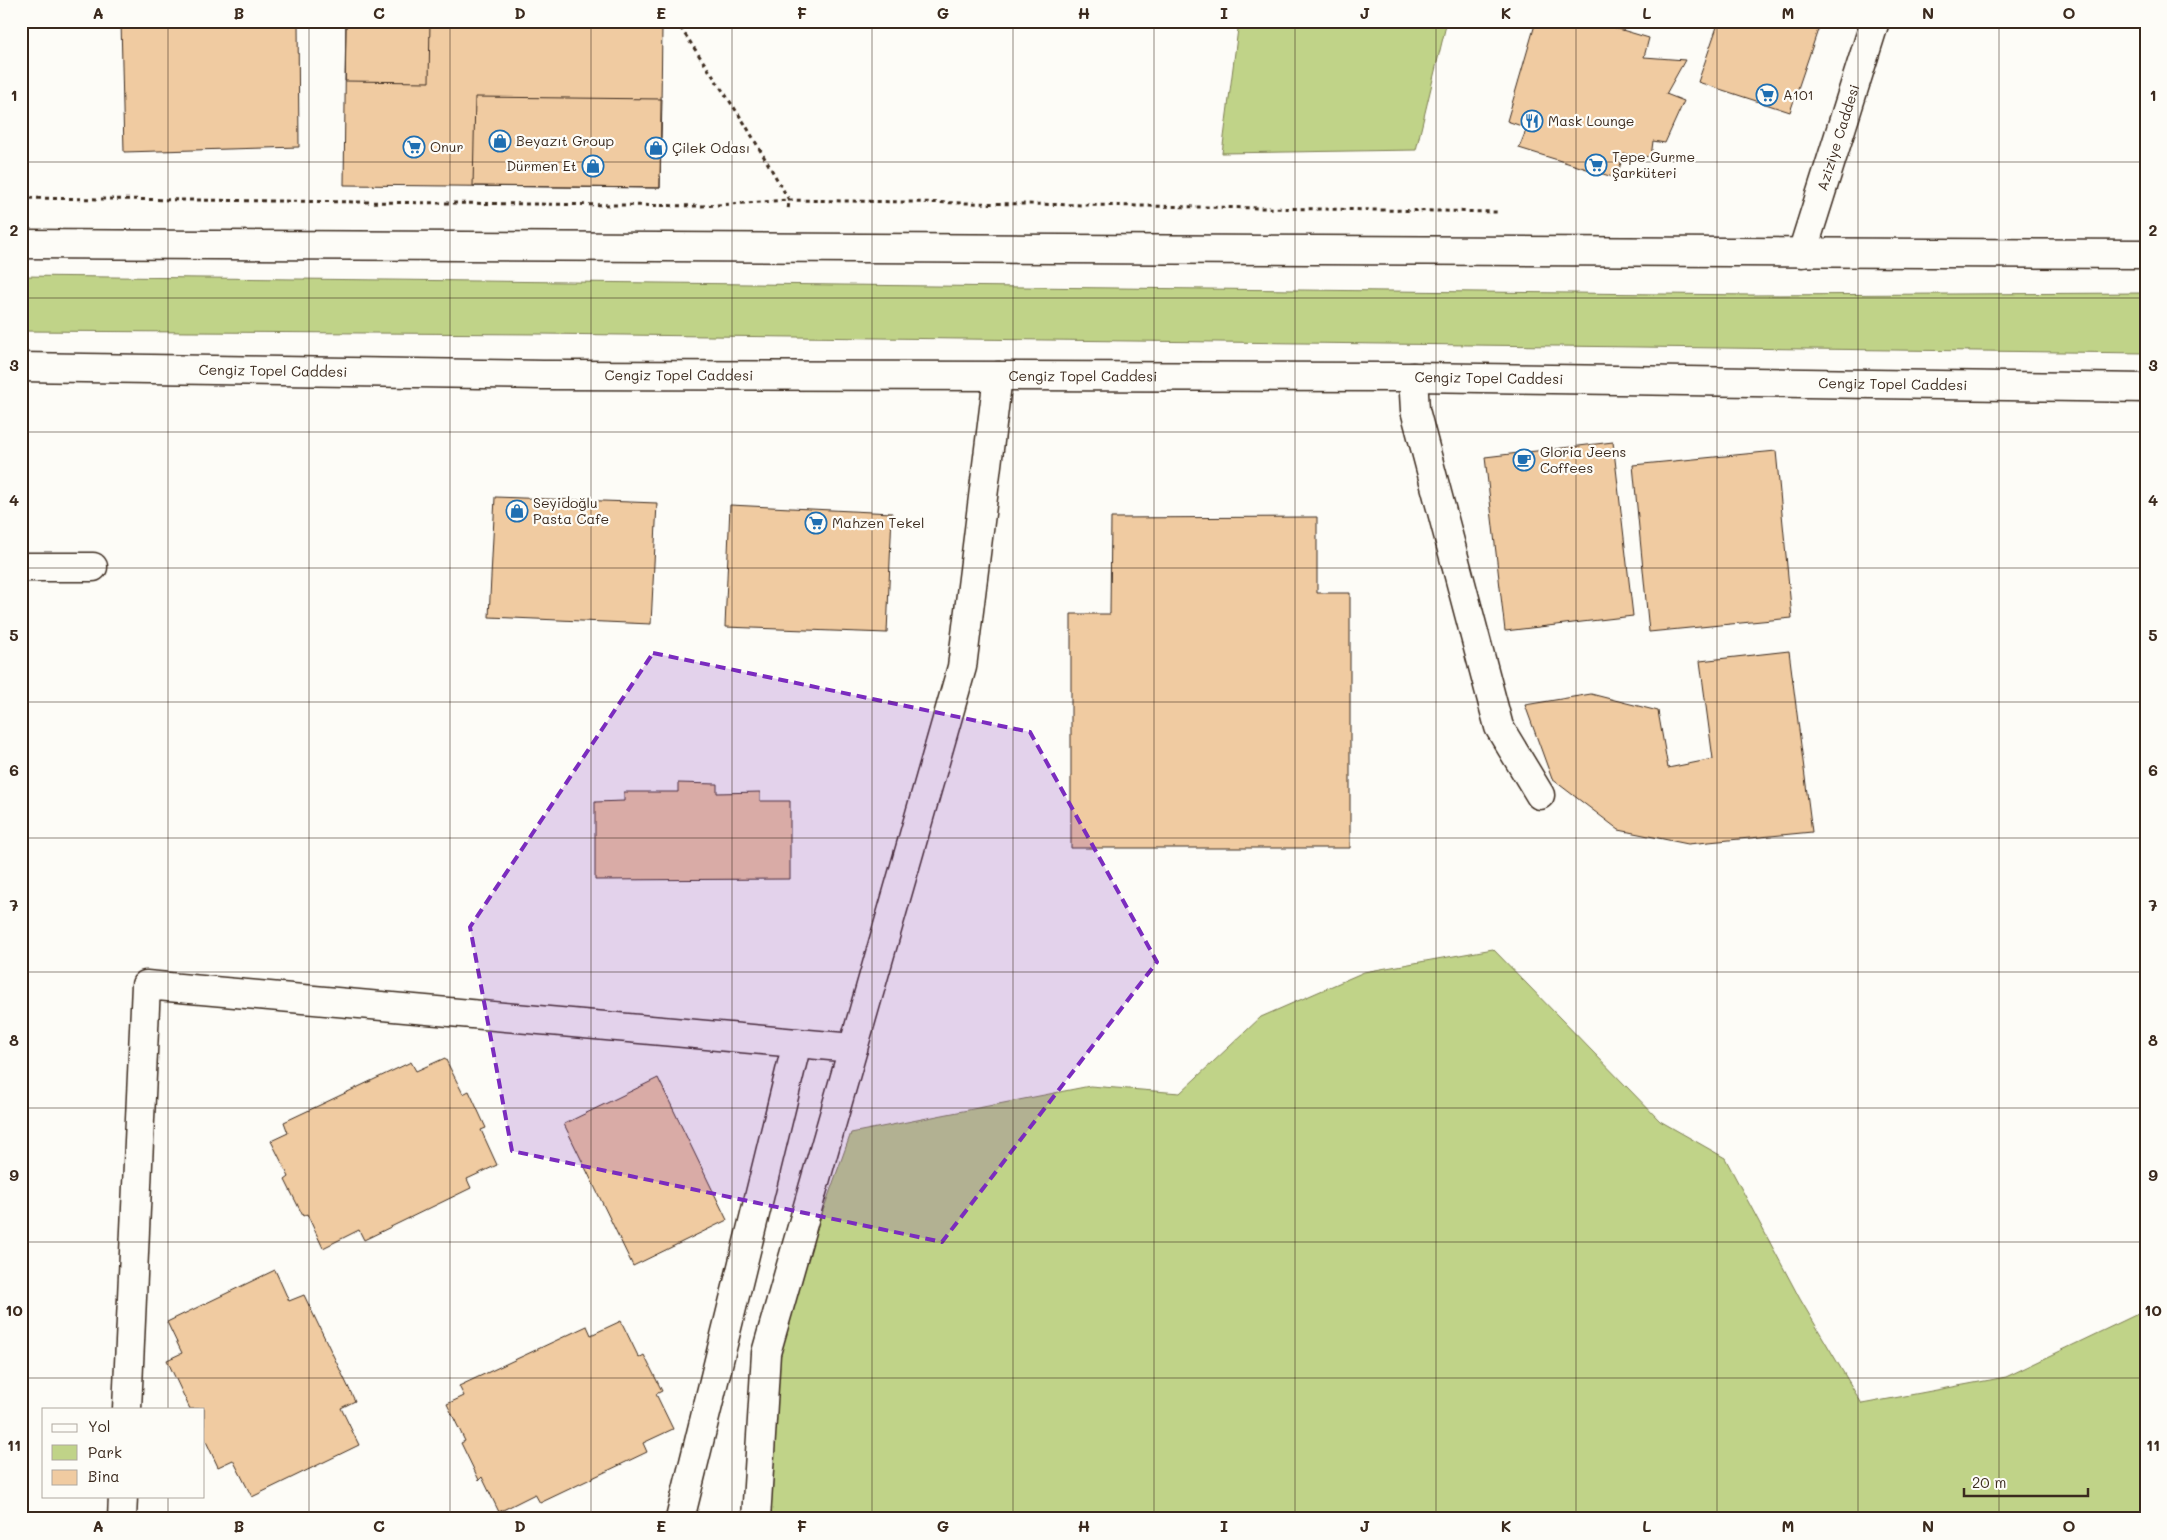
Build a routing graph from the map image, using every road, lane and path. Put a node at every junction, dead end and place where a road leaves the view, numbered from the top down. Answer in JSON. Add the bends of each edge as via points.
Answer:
{"nodes":[{"id":1,"x":676,"y":21,"type":"edge"},
{"id":2,"x":1875,"y":21,"type":"edge"},
{"id":3,"x":21,"y":198,"type":"edge"},
{"id":4,"x":789,"y":200,"type":"junction"},
{"id":5,"x":1507,"y":212,"type":"dead end"},
{"id":6,"x":21,"y":244,"type":"edge"},
{"id":7,"x":787,"y":249,"type":"junction"},
{"id":8,"x":1802,"y":253,"type":"junction"},
{"id":9,"x":2146,"y":254,"type":"edge"},
{"id":10,"x":21,"y":367,"type":"edge"},
{"id":11,"x":998,"y":376,"type":"junction"},
{"id":12,"x":1413,"y":377,"type":"junction"},
{"id":13,"x":2146,"y":388,"type":"edge"},
{"id":14,"x":93,"y":566,"type":"dead end"},
{"id":15,"x":21,"y":567,"type":"edge"},
{"id":16,"x":1540,"y":795,"type":"dead end"},
{"id":17,"x":797,"y":1043,"type":"junction"},
{"id":18,"x":853,"y":1048,"type":"junction"},
{"id":19,"x":127,"y":1408,"type":"edge"},
{"id":20,"x":123,"y":1498,"type":"edge"},
{"id":21,"x":122,"y":1519,"type":"edge"},
{"id":22,"x":680,"y":1519,"type":"edge"},
{"id":23,"x":756,"y":1519,"type":"edge"}],
"edges":[{"from":1,"to":4,"type":"path","via":[[745,124]]},
{"from":2,"to":8,"type":"main road","name":"Aziziye Caddesi"},
{"from":3,"to":4,"type":"path","via":[[702,206]]},
{"from":4,"to":5,"type":"path"},
{"from":4,"to":7,"type":"path"},
{"from":6,"to":7,"type":"main road"},
{"from":7,"to":8,"type":"main road"},
{"from":8,"to":9,"type":"main road"},
{"from":10,"to":11,"type":"main road","name":"Cengiz Topel Caddesi","via":[[543,375]]},
{"from":11,"to":12,"type":"main road","name":"Cengiz Topel Caddesi"},
{"from":11,"to":18,"type":"main road","via":[[962,667]]},
{"from":12,"to":13,"type":"main road","name":"Cengiz Topel Caddesi"},
{"from":12,"to":16,"type":"main road","via":[[1415,410],[1499,727]]},
{"from":14,"to":15,"type":"main road"},
{"from":17,"to":18,"type":"main road"},
{"from":17,"to":19,"type":"main road","via":[[146,985]]},
{"from":17,"to":22,"type":"main road"},
{"from":18,"to":23,"type":"main road","via":[[766,1353]]},
{"from":20,"to":21,"type":"main road"}]}
